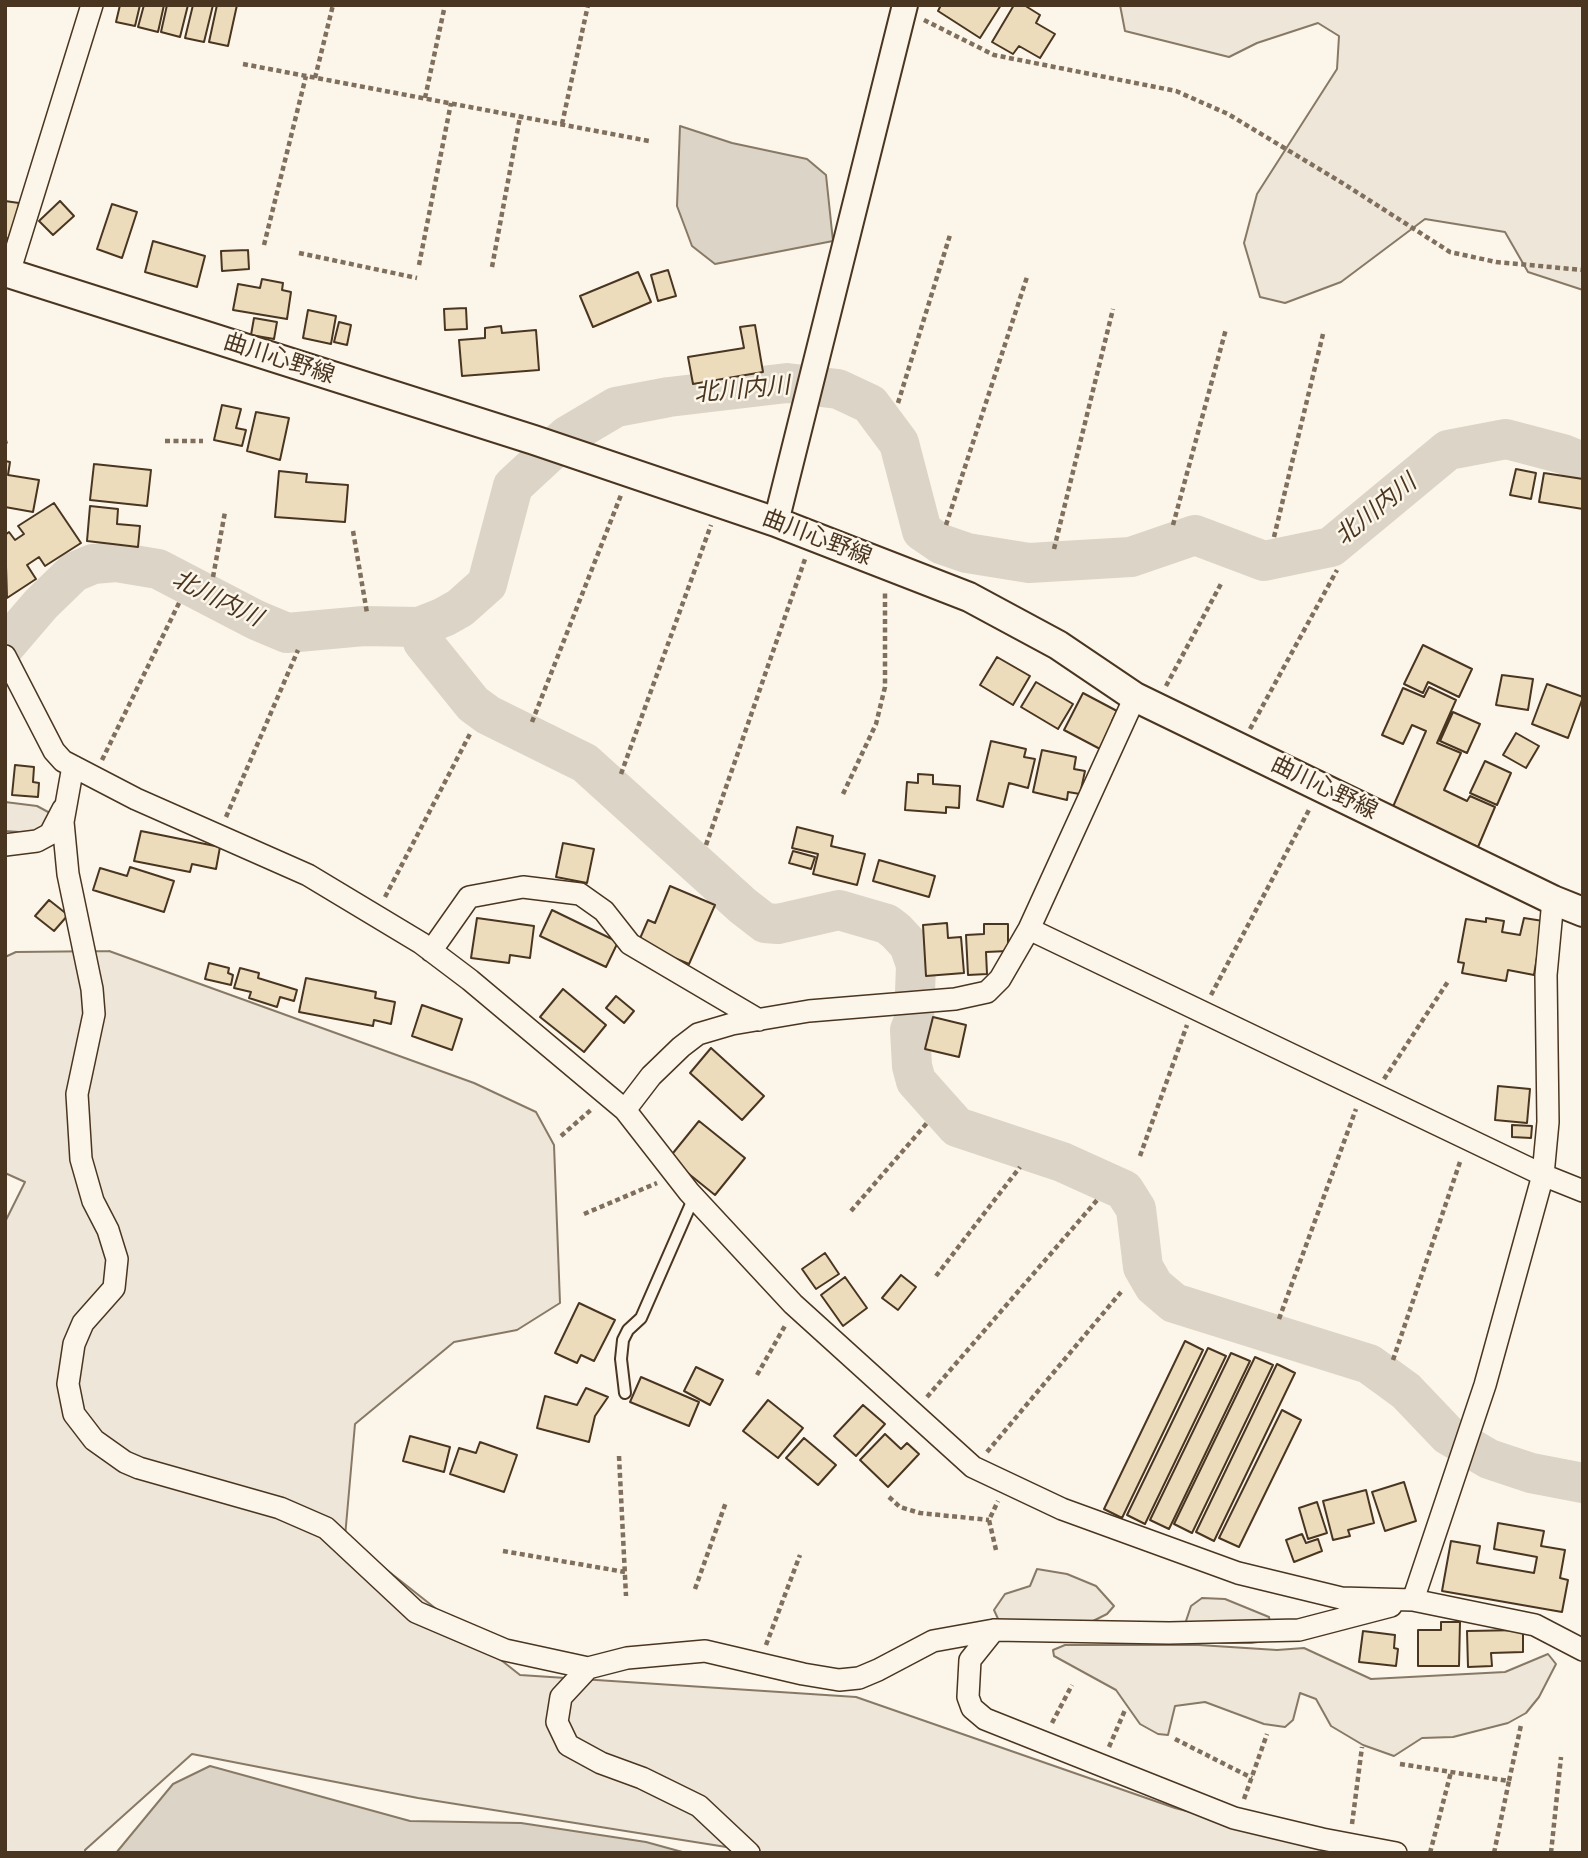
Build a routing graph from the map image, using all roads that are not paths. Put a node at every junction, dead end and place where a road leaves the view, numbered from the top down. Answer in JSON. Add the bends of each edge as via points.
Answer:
{"nodes":[{"id":1,"x":92,"y":5,"type":"edge"},
{"id":2,"x":905,"y":8,"type":"edge"},
{"id":3,"x":7,"y":273,"type":"edge"},
{"id":4,"x":776,"y":522,"type":"junction"},
{"id":5,"x":5,"y":656,"type":"edge"},
{"id":6,"x":1135,"y":697,"type":"junction"},
{"id":7,"x":73,"y":766,"type":"junction"},
{"id":8,"x":65,"y":804,"type":"junction"},
{"id":9,"x":5,"y":845,"type":"edge"},
{"id":10,"x":1553,"y":900,"type":"junction"},
{"id":11,"x":1583,"y":912,"type":"edge"},
{"id":12,"x":1029,"y":929,"type":"junction"},
{"id":13,"x":431,"y":951,"type":"junction"},
{"id":14,"x":759,"y":1020,"type":"junction"},
{"id":15,"x":625,"y":1110,"type":"junction"},
{"id":16,"x":1543,"y":1175,"type":"junction"},
{"id":17,"x":1583,"y":1191,"type":"edge"},
{"id":18,"x":694,"y":1197,"type":"junction"},
{"id":19,"x":625,"y":1393,"type":"dead end"},
{"id":20,"x":1413,"y":1600,"type":"junction"},
{"id":21,"x":994,"y":1630,"type":"junction"},
{"id":22,"x":1583,"y":1650,"type":"edge"},
{"id":23,"x":588,"y":1668,"type":"junction"},
{"id":24,"x":750,"y":1853,"type":"edge"},
{"id":25,"x":1396,"y":1853,"type":"edge"}],
"edges":[{"from":1,"to":3,"type":"street"},
{"from":2,"to":4,"type":"street"},
{"from":3,"to":4,"type":"main road","name":"曲川心野線"},
{"from":4,"to":6,"type":"main road","name":"曲川心野線","via":[[969,597],[1058,645]]},
{"from":5,"to":7,"type":"street","via":[[54,751]]},
{"from":6,"to":10,"type":"main road","name":"曲川心野線"},
{"from":6,"to":12,"type":"street"},
{"from":7,"to":8,"type":"street"},
{"from":7,"to":13,"type":"street","via":[[308,875]]},
{"from":8,"to":9,"type":"street","via":[[50,834],[37,841]]},
{"from":8,"to":23,"type":"street","via":[[68,874],[94,1014],[77,1094],[81,1159],[117,1259],[114,1288],[83,1323],[74,1344],[68,1384],[74,1414],[94,1440],[125,1462],[280,1508],[326,1528],[416,1612],[505,1650]]},
{"from":10,"to":11,"type":"main road","name":"曲川心野線"},
{"from":10,"to":16,"type":"street","via":[[1546,975],[1548,1122]]},
{"from":12,"to":14,"type":"street","via":[[1000,979],[987,992]]},
{"from":12,"to":16,"type":"street"},
{"from":13,"to":14,"type":"street","via":[[469,897],[523,887],[580,894],[604,911],[630,944]]},
{"from":13,"to":15,"type":"street"},
{"from":14,"to":15,"type":"street","via":[[698,1034],[651,1076]]},
{"from":15,"to":18,"type":"street"},
{"from":16,"to":17,"type":"street"},
{"from":16,"to":20,"type":"street","via":[[1485,1385]]},
{"from":18,"to":19,"type":"lane","via":[[641,1318],[622,1340]]},
{"from":18,"to":20,"type":"street","via":[[793,1304],[973,1467],[1062,1509],[1238,1573],[1341,1598]]},
{"from":20,"to":21,"type":"street","via":[[1299,1630]]},
{"from":20,"to":22,"type":"street","via":[[1535,1625]]},
{"from":21,"to":23,"type":"street","via":[[933,1641],[859,1678],[838,1680],[705,1651],[627,1658]]},
{"from":21,"to":25,"type":"street","via":[[970,1660],[968,1697],[985,1719],[1234,1818]]},
{"from":23,"to":24,"type":"street","via":[[561,1697],[557,1722],[568,1745],[699,1806]]}]}
